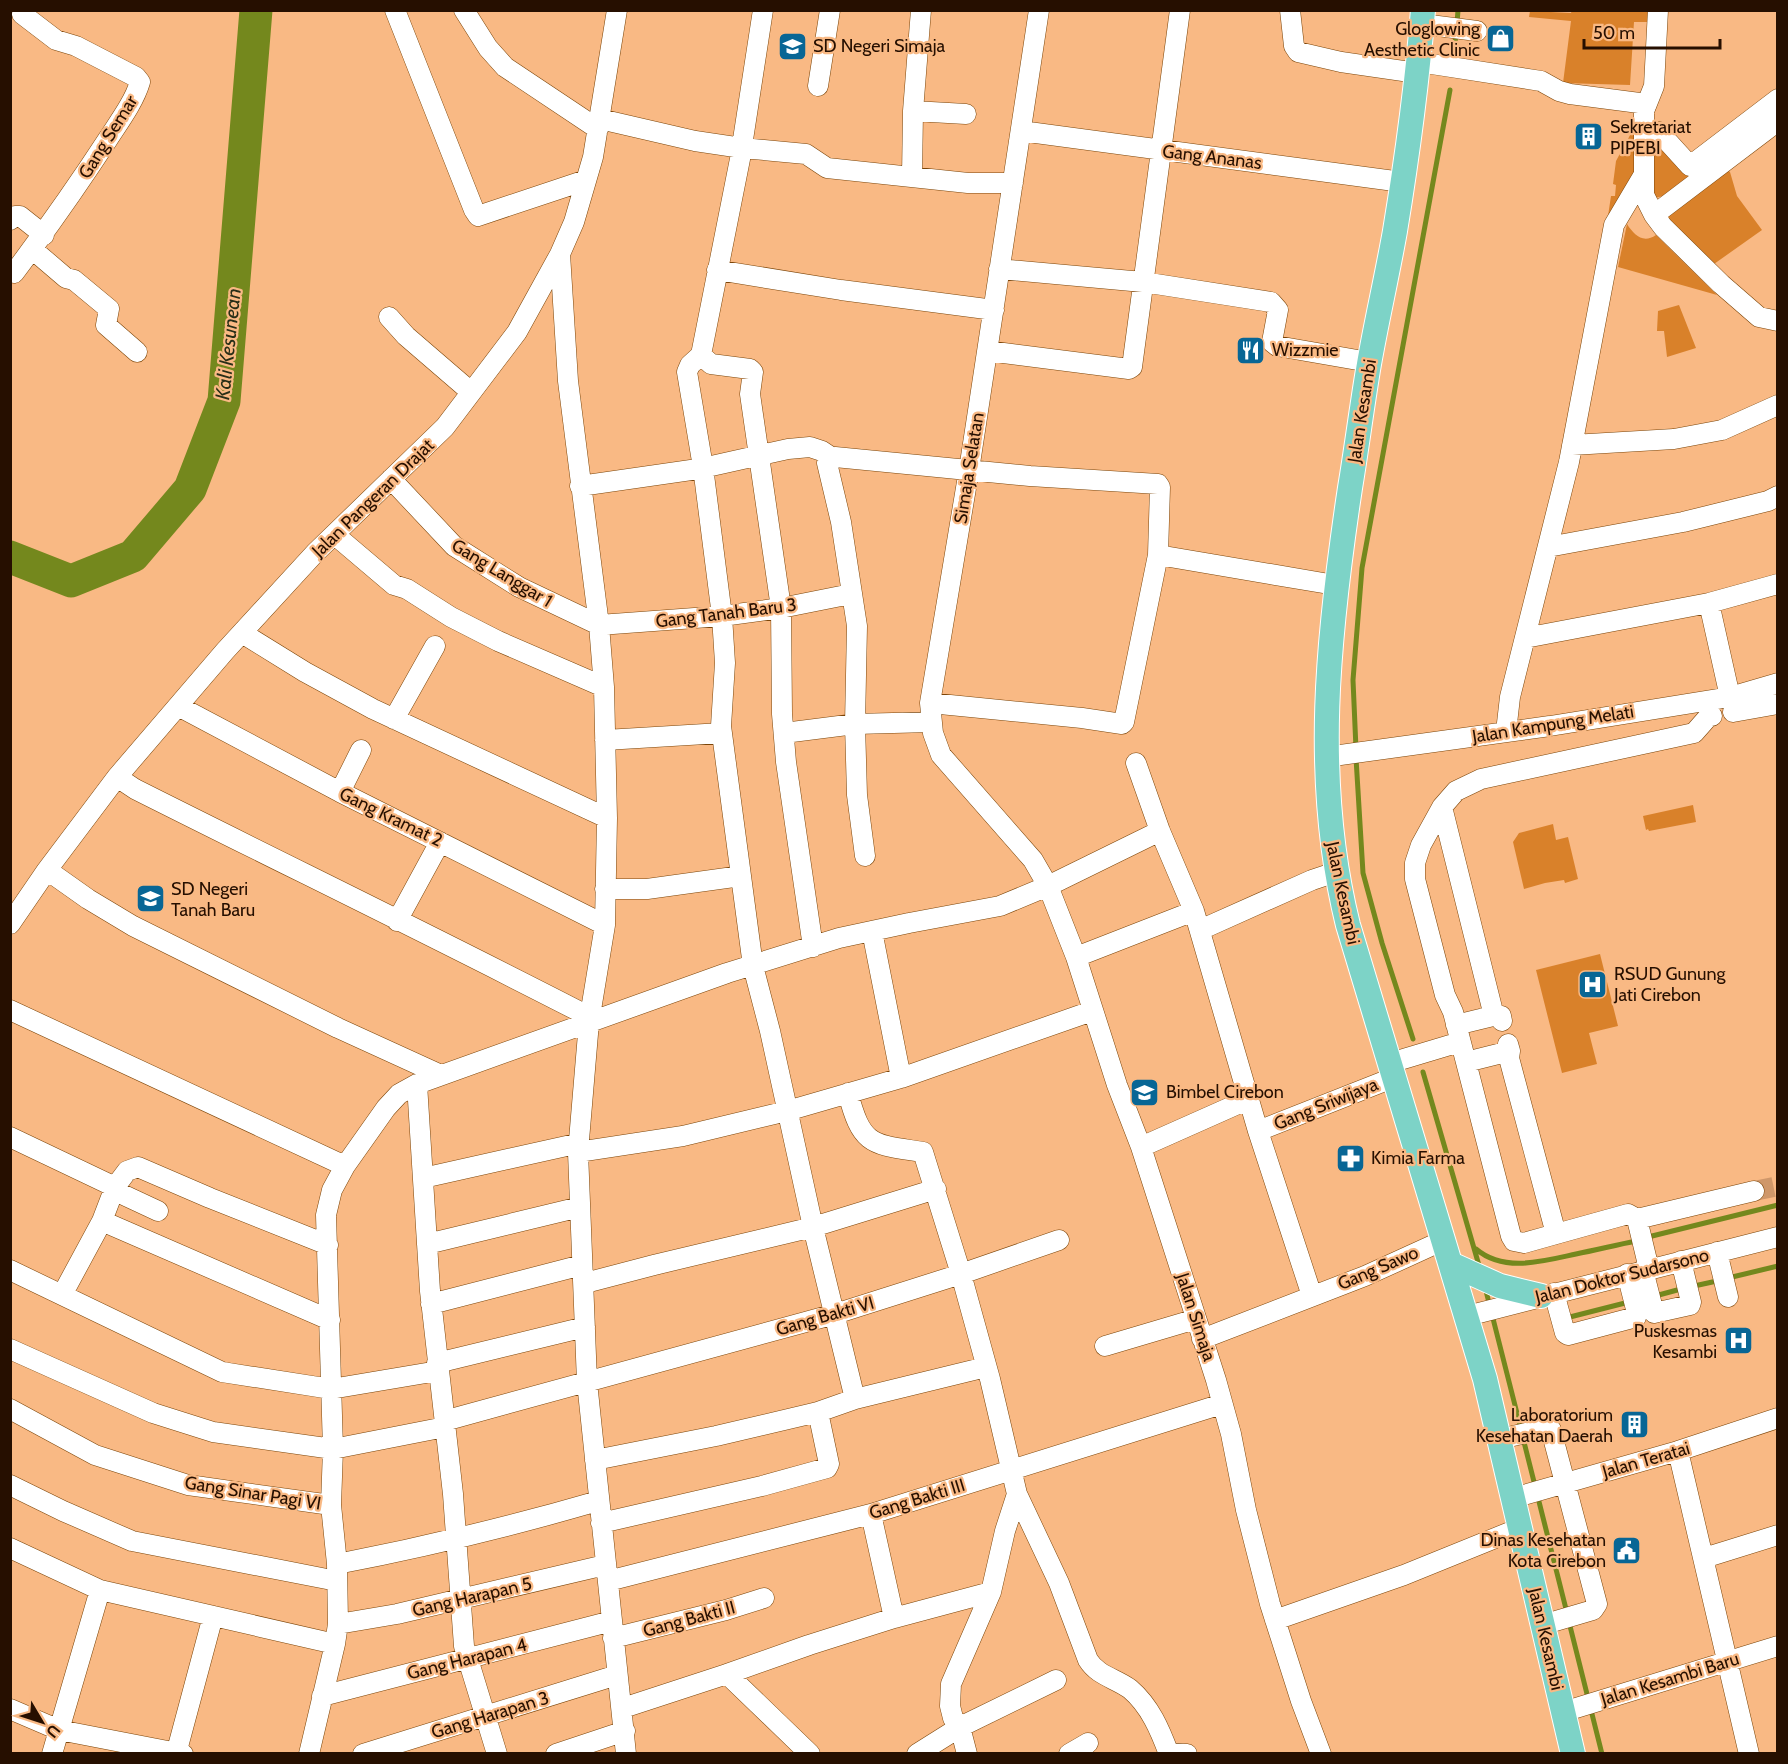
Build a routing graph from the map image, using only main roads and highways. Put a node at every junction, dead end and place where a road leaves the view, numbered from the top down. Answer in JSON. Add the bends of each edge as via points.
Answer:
{"nodes":[{"id":1,"x":1422,"y":17,"type":"edge"},
{"id":2,"x":1468,"y":1272,"type":"junction"},
{"id":3,"x":1548,"y":1294,"type":"road end"},
{"id":4,"x":1573,"y":1754,"type":"edge"}],
"edges":[{"from":1,"to":2,"type":"main road","name":"Jalan Kesambi","via":[[1434,67],[1402,182],[1369,362],[1335,585],[1327,679],[1346,754],[1330,830],[1348,925],[1412,1060],[1444,1240]]},
{"from":2,"to":3,"type":"main road","via":[[1500,1286]]},
{"from":2,"to":4,"type":"main road","name":"Jalan Kesambi","via":[[1483,1311],[1515,1436],[1520,1528],[1559,1620],[1579,1707]]}]}
